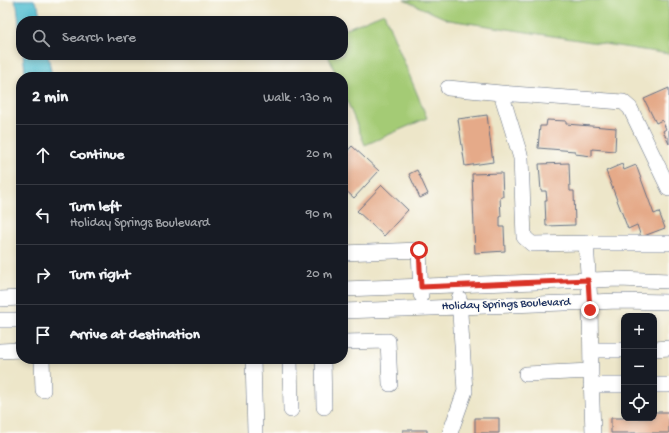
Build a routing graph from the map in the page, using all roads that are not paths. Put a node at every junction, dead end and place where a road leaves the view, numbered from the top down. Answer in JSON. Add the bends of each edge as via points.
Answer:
{"nodes":[{"id":1,"x":448,"y":88,"type":"dead end"},
{"id":2,"x":501,"y":93,"type":"junction"},
{"id":3,"x":669,"y":189,"type":"edge"},
{"id":4,"x":586,"y":243,"type":"junction"},
{"id":5,"x":669,"y":243,"type":"edge"},
{"id":6,"x":348,"y":253,"type":"edge"},
{"id":7,"x":588,"y":280,"type":"junction"},
{"id":8,"x":669,"y":281,"type":"edge"},
{"id":9,"x":459,"y":285,"type":"junction"},
{"id":10,"x":421,"y":287,"type":"junction"},
{"id":11,"x":348,"y":289,"type":"edge"},
{"id":12,"x":16,"y":298,"type":"edge"},
{"id":13,"x":0,"y":299,"type":"edge"},
{"id":14,"x":590,"y":302,"type":"junction"},
{"id":15,"x":669,"y":302,"type":"edge"},
{"id":16,"x":459,"y":307,"type":"junction"},
{"id":17,"x":421,"y":308,"type":"junction"},
{"id":18,"x":348,"y":311,"type":"edge"},
{"id":19,"x":0,"y":320,"type":"edge"},
{"id":20,"x":16,"y":320,"type":"edge"},
{"id":21,"x":348,"y":342,"type":"edge"},
{"id":22,"x":669,"y":348,"type":"edge"},
{"id":23,"x":657,"y":349,"type":"edge"},
{"id":24,"x":16,"y":350,"type":"edge"},
{"id":25,"x":591,"y":350,"type":"junction"},
{"id":26,"x":621,"y":350,"type":"edge"},
{"id":27,"x":0,"y":351,"type":"edge"},
{"id":28,"x":42,"y":364,"type":"edge"},
{"id":29,"x":253,"y":364,"type":"edge"},
{"id":30,"x":290,"y":364,"type":"edge"},
{"id":31,"x":323,"y":364,"type":"edge"},
{"id":32,"x":526,"y":374,"type":"dead end"},
{"id":33,"x":591,"y":378,"type":"junction"},
{"id":34,"x":390,"y":384,"type":"dead end"},
{"id":35,"x":621,"y":384,"type":"edge"},
{"id":36,"x":657,"y":385,"type":"edge"},
{"id":37,"x":669,"y":385,"type":"edge"},
{"id":38,"x":43,"y":390,"type":"dead end"},
{"id":39,"x":324,"y":407,"type":"dead end"},
{"id":40,"x":291,"y":410,"type":"dead end"},
{"id":41,"x":255,"y":433,"type":"edge"},
{"id":42,"x":450,"y":433,"type":"edge"},
{"id":43,"x":593,"y":433,"type":"edge"}],
"edges":[{"from":1,"to":2,"type":"street"},
{"from":2,"to":3,"type":"street","via":[[623,102],[630,108]]},
{"from":2,"to":4,"type":"street","via":[[521,158],[524,237],[532,244]]},
{"from":4,"to":5,"type":"street"},
{"from":4,"to":7,"type":"street"},
{"from":6,"to":10,"type":"street","via":[[419,250]]},
{"from":7,"to":8,"type":"street","name":"Holiday Springs Boulevard"},
{"from":7,"to":9,"type":"street","name":"Holiday Springs Boulevard"},
{"from":7,"to":14,"type":"street"},
{"from":9,"to":10,"type":"street","name":"Holiday Springs Boulevard"},
{"from":9,"to":16,"type":"street"},
{"from":10,"to":11,"type":"street","name":"Holiday Springs Boulevard"},
{"from":10,"to":17,"type":"street"},
{"from":12,"to":13,"type":"street"},
{"from":14,"to":15,"type":"street","name":"Holiday Springs Boulevard"},
{"from":14,"to":16,"type":"street","name":"Holiday Springs Boulevard"},
{"from":14,"to":25,"type":"street"},
{"from":16,"to":17,"type":"street","name":"Holiday Springs Boulevard"},
{"from":16,"to":42,"type":"street","via":[[465,392]]},
{"from":17,"to":18,"type":"street","name":"Holiday Springs Boulevard"},
{"from":19,"to":20,"type":"street"},
{"from":21,"to":34,"type":"street","via":[[388,341]]},
{"from":22,"to":23,"type":"street"},
{"from":24,"to":27,"type":"street"},
{"from":25,"to":26,"type":"street"},
{"from":25,"to":33,"type":"street"},
{"from":28,"to":38,"type":"street"},
{"from":29,"to":41,"type":"street"},
{"from":30,"to":40,"type":"street"},
{"from":31,"to":39,"type":"street"},
{"from":32,"to":33,"type":"street"},
{"from":33,"to":35,"type":"street"},
{"from":33,"to":43,"type":"street"},
{"from":36,"to":37,"type":"street"}]}
